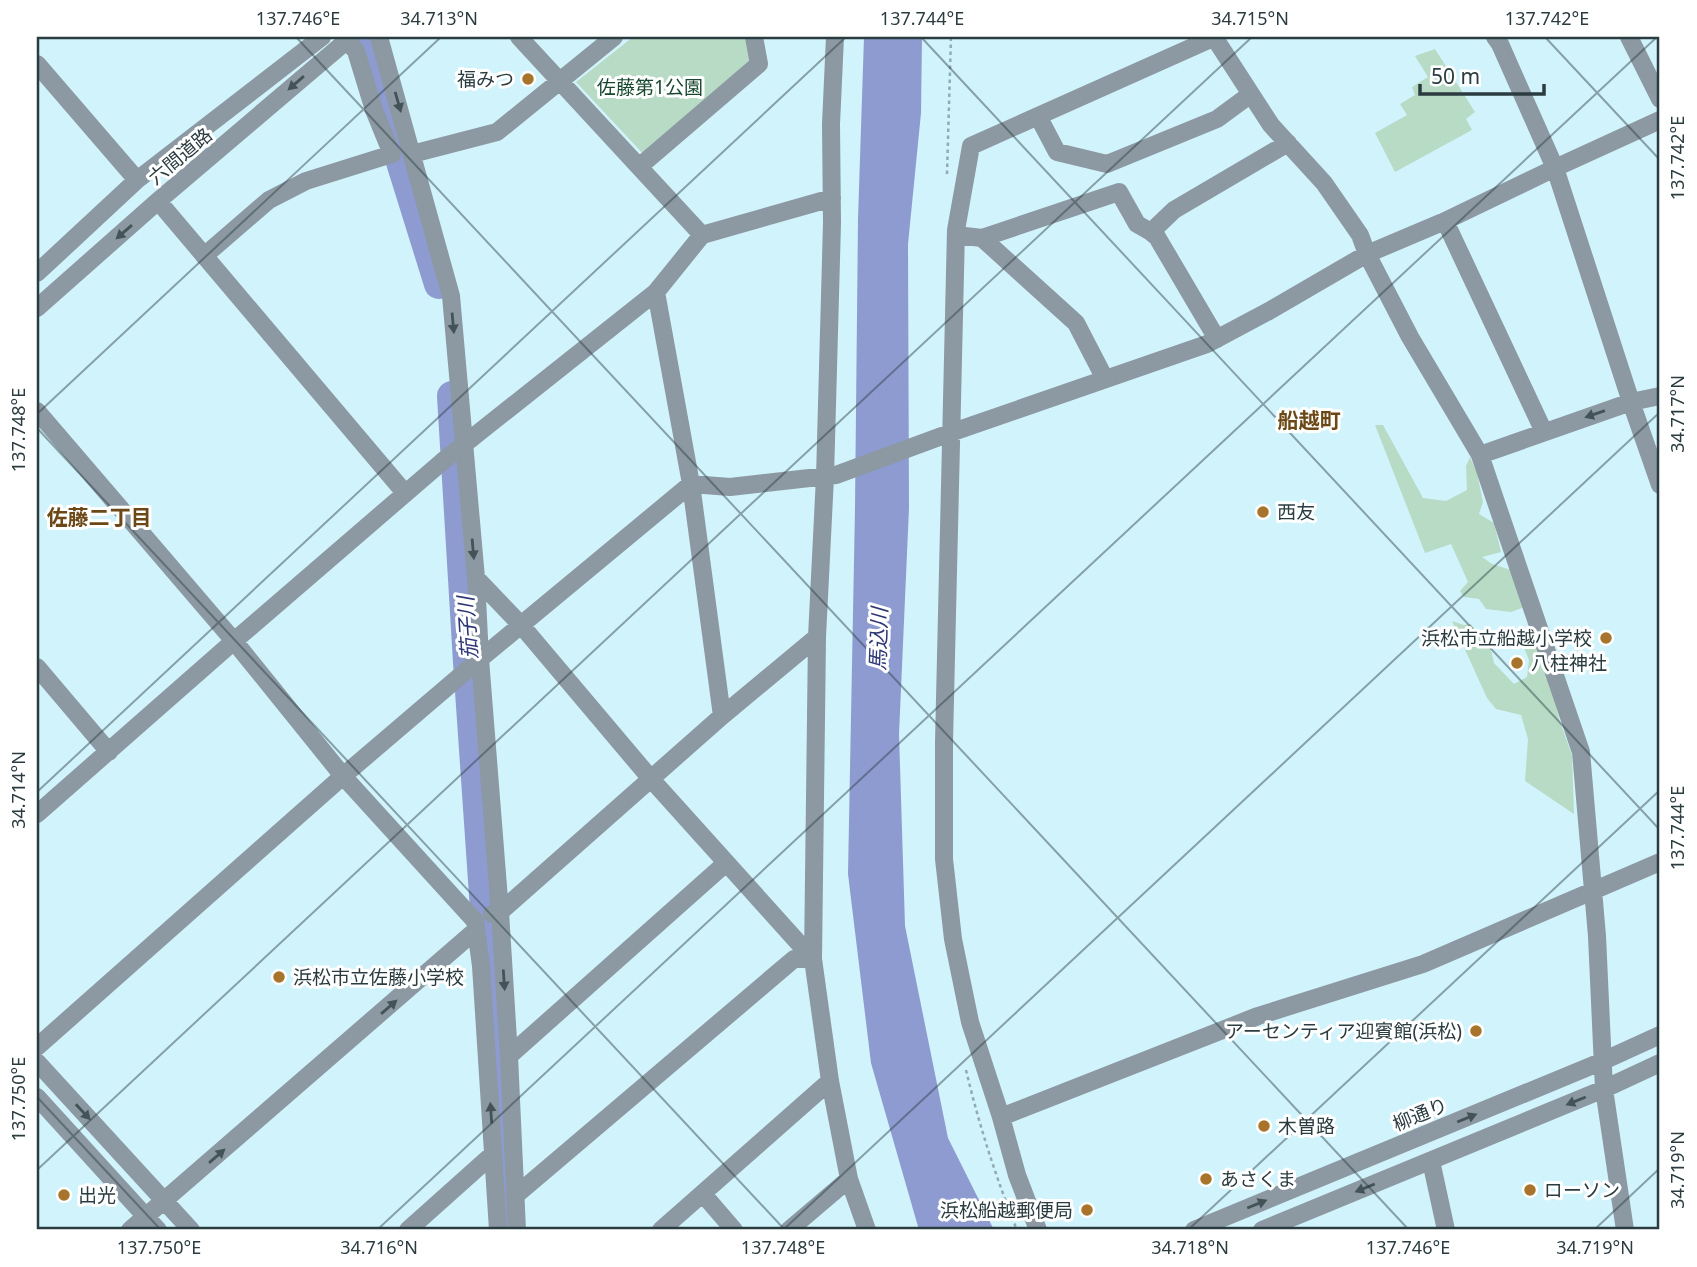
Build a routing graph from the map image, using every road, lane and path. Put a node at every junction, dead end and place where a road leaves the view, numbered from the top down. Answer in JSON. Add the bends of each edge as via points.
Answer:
{"nodes":[{"id":1,"x":322,"y":37,"type":"edge"},
{"id":2,"x":379,"y":37,"type":"edge"},
{"id":3,"x":519,"y":37,"type":"edge"},
{"id":4,"x":614,"y":37,"type":"edge"},
{"id":5,"x":754,"y":37,"type":"edge"},
{"id":6,"x":835,"y":37,"type":"edge"},
{"id":7,"x":1214,"y":37,"type":"edge"},
{"id":8,"x":1495,"y":37,"type":"edge"},
{"id":9,"x":1629,"y":37,"type":"edge"},
{"id":10,"x":349,"y":39,"type":"edge"},
{"id":11,"x":37,"y":64,"type":"edge"},
{"id":12,"x":561,"y":80,"type":"junction"},
{"id":13,"x":1251,"y":94,"type":"junction"},
{"id":14,"x":1660,"y":99,"type":"edge"},
{"id":15,"x":1038,"y":116,"type":"junction"},
{"id":16,"x":1660,"y":120,"type":"edge"},
{"id":17,"x":1288,"y":143,"type":"junction"},
{"id":18,"x":412,"y":154,"type":"junction"},
{"id":19,"x":1107,"y":164,"type":"junction"},
{"id":20,"x":640,"y":166,"type":"junction"},
{"id":21,"x":1555,"y":167,"type":"junction"},
{"id":22,"x":137,"y":180,"type":"junction"},
{"id":23,"x":1119,"y":192,"type":"junction"},
{"id":24,"x":832,"y":198,"type":"junction"},
{"id":25,"x":158,"y":201,"type":"junction"},
{"id":26,"x":1445,"y":221,"type":"junction"},
{"id":27,"x":1151,"y":232,"type":"junction"},
{"id":28,"x":702,"y":235,"type":"junction"},
{"id":29,"x":956,"y":235,"type":"junction"},
{"id":30,"x":982,"y":238,"type":"junction"},
{"id":31,"x":1367,"y":254,"type":"junction"},
{"id":32,"x":204,"y":256,"type":"junction"},
{"id":33,"x":37,"y":273,"type":"edge"},
{"id":34,"x":656,"y":292,"type":"junction"},
{"id":35,"x":37,"y":309,"type":"edge"},
{"id":36,"x":1217,"y":339,"type":"junction"},
{"id":37,"x":1105,"y":379,"type":"junction"},
{"id":38,"x":1660,"y":396,"type":"edge"},
{"id":39,"x":1631,"y":402,"type":"junction"},
{"id":40,"x":37,"y":411,"type":"edge"},
{"id":41,"x":1544,"y":432,"type":"junction"},
{"id":42,"x":946,"y":435,"type":"junction"},
{"id":43,"x":1480,"y":455,"type":"junction"},
{"id":44,"x":830,"y":476,"type":"junction"},
{"id":45,"x":691,"y":484,"type":"junction"},
{"id":46,"x":1660,"y":485,"type":"edge"},
{"id":47,"x":405,"y":493,"type":"junction"},
{"id":48,"x":476,"y":578,"type":"junction"},
{"id":49,"x":521,"y":625,"type":"junction"},
{"id":50,"x":817,"y":637,"type":"junction"},
{"id":51,"x":234,"y":641,"type":"junction"},
{"id":52,"x":480,"y":659,"type":"junction"},
{"id":53,"x":37,"y":667,"type":"edge"},
{"id":54,"x":722,"y":716,"type":"junction"},
{"id":55,"x":109,"y":752,"type":"junction"},
{"id":56,"x":343,"y":776,"type":"junction"},
{"id":57,"x":651,"y":779,"type":"junction"},
{"id":58,"x":37,"y":814,"type":"edge"},
{"id":59,"x":1660,"y":862,"type":"edge"},
{"id":60,"x":726,"y":863,"type":"junction"},
{"id":61,"x":1594,"y":890,"type":"junction"},
{"id":62,"x":500,"y":912,"type":"junction"},
{"id":63,"x":477,"y":923,"type":"junction"},
{"id":64,"x":813,"y":960,"type":"junction"},
{"id":65,"x":1660,"y":1035,"type":"edge"},
{"id":66,"x":37,"y":1047,"type":"edge"},
{"id":67,"x":509,"y":1056,"type":"junction"},
{"id":68,"x":1604,"y":1061,"type":"junction"},
{"id":69,"x":37,"y":1062,"type":"edge"},
{"id":70,"x":1660,"y":1063,"type":"edge"},
{"id":71,"x":830,"y":1081,"type":"junction"},
{"id":72,"x":1604,"y":1089,"type":"junction"},
{"id":73,"x":37,"y":1097,"type":"edge"},
{"id":74,"x":1001,"y":1117,"type":"junction"},
{"id":75,"x":493,"y":1154,"type":"junction"},
{"id":76,"x":1431,"y":1161,"type":"junction"},
{"id":77,"x":849,"y":1179,"type":"junction"},
{"id":78,"x":703,"y":1194,"type":"junction"},
{"id":79,"x":515,"y":1196,"type":"junction"},
{"id":80,"x":165,"y":1201,"type":"junction"},
{"id":81,"x":146,"y":1216,"type":"junction"},
{"id":82,"x":130,"y":1230,"type":"edge"},
{"id":83,"x":158,"y":1230,"type":"edge"},
{"id":84,"x":191,"y":1230,"type":"edge"},
{"id":85,"x":408,"y":1230,"type":"edge"},
{"id":86,"x":498,"y":1230,"type":"edge"},
{"id":87,"x":517,"y":1230,"type":"edge"},
{"id":88,"x":661,"y":1230,"type":"edge"},
{"id":89,"x":734,"y":1230,"type":"edge"},
{"id":90,"x":789,"y":1230,"type":"edge"},
{"id":91,"x":867,"y":1230,"type":"edge"},
{"id":92,"x":1038,"y":1230,"type":"edge"},
{"id":93,"x":1194,"y":1230,"type":"edge"},
{"id":94,"x":1262,"y":1230,"type":"edge"},
{"id":95,"x":1446,"y":1230,"type":"edge"},
{"id":96,"x":1625,"y":1230,"type":"edge"}],
"edges":[{"from":1,"to":22,"type":"street","name":"六間道路"},
{"from":2,"to":18,"type":"street","one_way":true},
{"from":3,"to":12,"type":"street"},
{"from":4,"to":12,"type":"street"},
{"from":5,"to":20,"type":"street","via":[[759,64]]},
{"from":6,"to":24,"type":"street"},
{"from":7,"to":13,"type":"street"},
{"from":7,"to":15,"type":"street"},
{"from":8,"to":21,"type":"street"},
{"from":9,"to":14,"type":"street"},
{"from":10,"to":25,"type":"street","name":"六間道路","one_way":true},
{"from":10,"to":32,"type":"street","via":[[392,154],[306,181],[269,200]]},
{"from":11,"to":22,"type":"street"},
{"from":12,"to":18,"type":"street","via":[[498,131]]},
{"from":12,"to":20,"type":"street"},
{"from":13,"to":17,"type":"street"},
{"from":13,"to":19,"type":"street","via":[[1217,119]]},
{"from":15,"to":19,"type":"street","via":[[1057,152]]},
{"from":15,"to":29,"type":"street","via":[[971,146]]},
{"from":16,"to":21,"type":"street"},
{"from":17,"to":27,"type":"street","via":[[1174,210]]},
{"from":17,"to":31,"type":"street","via":[[1324,183],[1360,234]]},
{"from":18,"to":48,"type":"street","one_way":true,"via":[[451,296]]},
{"from":19,"to":23,"type":"street"},
{"from":20,"to":28,"type":"street"},
{"from":21,"to":26,"type":"street"},
{"from":21,"to":39,"type":"street"},
{"from":22,"to":33,"type":"street","name":"六間道路"},
{"from":23,"to":27,"type":"street","via":[[1137,224]]},
{"from":23,"to":30,"type":"street"},
{"from":24,"to":28,"type":"street"},
{"from":24,"to":44,"type":"street"},
{"from":25,"to":32,"type":"street"},
{"from":25,"to":35,"type":"street","name":"六間道路","one_way":true},
{"from":26,"to":31,"type":"street"},
{"from":26,"to":41,"type":"street"},
{"from":27,"to":36,"type":"street"},
{"from":28,"to":34,"type":"street"},
{"from":29,"to":30,"type":"street"},
{"from":29,"to":42,"type":"street"},
{"from":30,"to":37,"type":"street","via":[[1076,323]]},
{"from":31,"to":36,"type":"street"},
{"from":31,"to":43,"type":"street"},
{"from":32,"to":47,"type":"street"},
{"from":34,"to":45,"type":"street"},
{"from":34,"to":47,"type":"street","bridge":true},
{"from":36,"to":37,"type":"street"},
{"from":37,"to":42,"type":"street"},
{"from":38,"to":39,"type":"street"},
{"from":39,"to":41,"type":"street","one_way":true},
{"from":39,"to":46,"type":"street"},
{"from":40,"to":51,"type":"street"},
{"from":41,"to":43,"type":"street"},
{"from":42,"to":44,"type":"street"},
{"from":42,"to":74,"type":"street","via":[[944,859],[953,939],[970,1022]]},
{"from":43,"to":61,"type":"street","via":[[1581,752]]},
{"from":44,"to":45,"type":"street","via":[[730,487]]},
{"from":44,"to":50,"type":"street"},
{"from":45,"to":49,"type":"street"},
{"from":45,"to":54,"type":"street"},
{"from":47,"to":51,"type":"street"},
{"from":48,"to":49,"type":"street"},
{"from":48,"to":52,"type":"street"},
{"from":49,"to":52,"type":"street"},
{"from":49,"to":57,"type":"street"},
{"from":50,"to":54,"type":"street"},
{"from":50,"to":64,"type":"street"},
{"from":51,"to":55,"type":"street"},
{"from":51,"to":56,"type":"street"},
{"from":52,"to":56,"type":"street"},
{"from":52,"to":62,"type":"street"},
{"from":53,"to":55,"type":"street"},
{"from":54,"to":57,"type":"street"},
{"from":55,"to":58,"type":"street"},
{"from":56,"to":63,"type":"street"},
{"from":56,"to":66,"type":"street"},
{"from":57,"to":60,"type":"street"},
{"from":57,"to":62,"type":"street"},
{"from":59,"to":61,"type":"street"},
{"from":60,"to":64,"type":"street"},
{"from":60,"to":67,"type":"street"},
{"from":61,"to":68,"type":"street"},
{"from":61,"to":74,"type":"street","via":[[1423,964],[1258,1016]]},
{"from":62,"to":63,"type":"street"},
{"from":62,"to":67,"type":"street","one_way":true},
{"from":75,"to":63,"type":"street","one_way":true},
{"from":80,"to":63,"type":"street","one_way":true},
{"from":64,"to":71,"type":"street"},
{"from":64,"to":79,"type":"street","via":[[794,959]]},
{"from":65,"to":68,"type":"street","name":"柳通り"},
{"from":67,"to":79,"type":"street"},
{"from":68,"to":72,"type":"street"},
{"from":93,"to":68,"type":"street","name":"柳通り","one_way":true},
{"from":69,"to":80,"type":"street","one_way":true},
{"from":70,"to":72,"type":"street"},
{"from":71,"to":77,"type":"street"},
{"from":71,"to":78,"type":"street"},
{"from":72,"to":76,"type":"street","one_way":true},
{"from":72,"to":96,"type":"street"},
{"from":73,"to":81,"type":"street"},
{"from":74,"to":92,"type":"street"},
{"from":75,"to":85,"type":"street"},
{"from":75,"to":86,"type":"street"},
{"from":76,"to":94,"type":"street","one_way":true},
{"from":76,"to":95,"type":"street"},
{"from":77,"to":90,"type":"street"},
{"from":77,"to":91,"type":"street"},
{"from":78,"to":88,"type":"street"},
{"from":78,"to":89,"type":"street"},
{"from":79,"to":87,"type":"street"},
{"from":80,"to":81,"type":"street"},
{"from":80,"to":84,"type":"street"},
{"from":81,"to":82,"type":"street"},
{"from":81,"to":83,"type":"street"}]}
